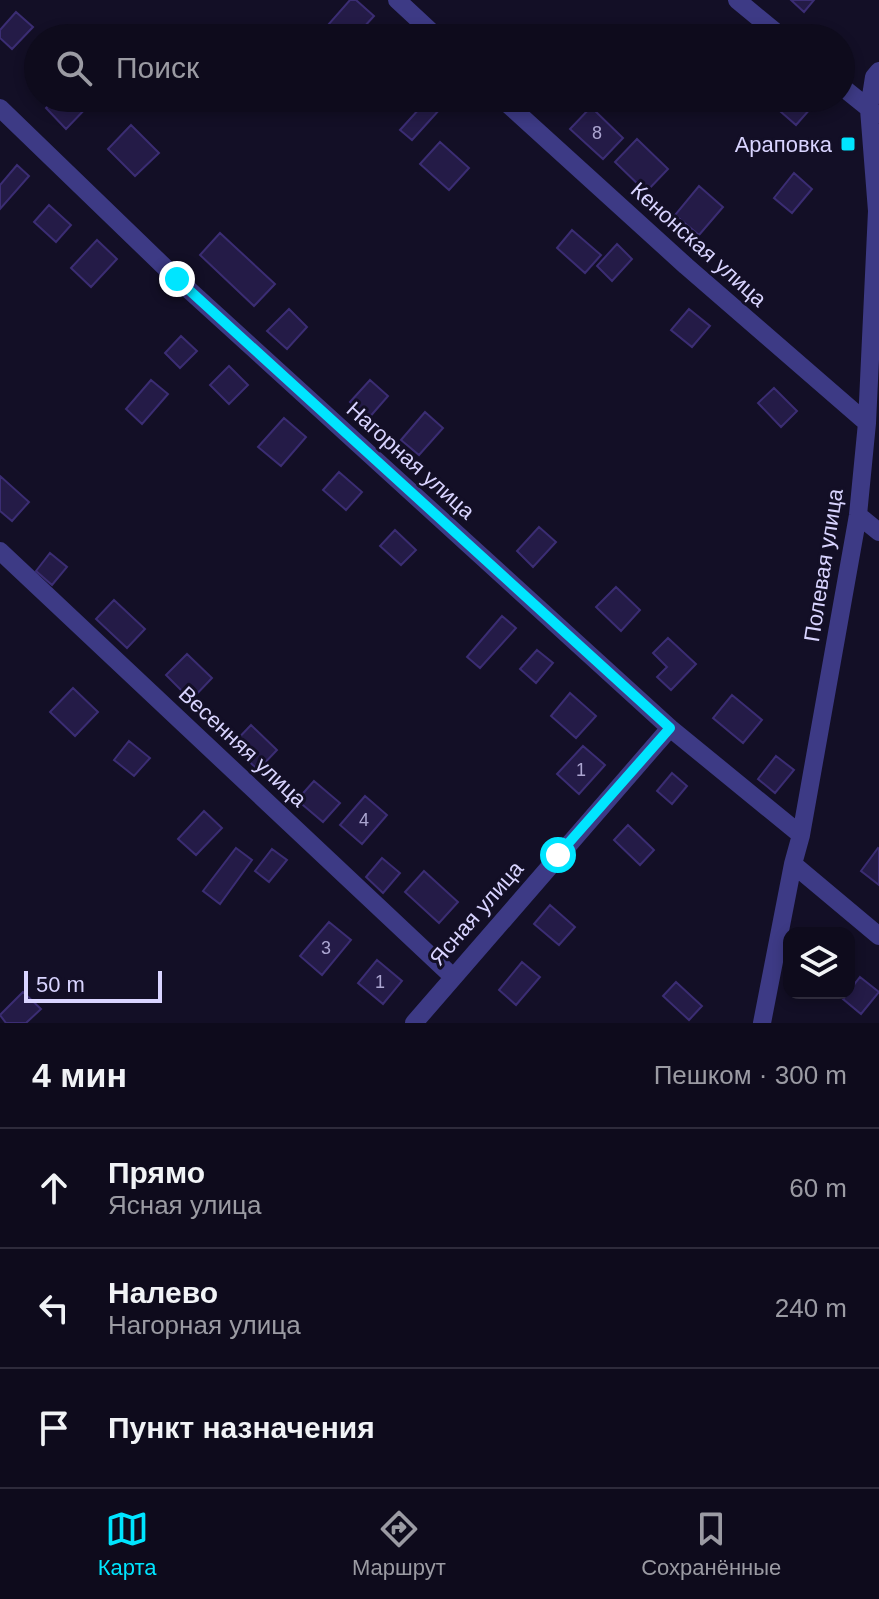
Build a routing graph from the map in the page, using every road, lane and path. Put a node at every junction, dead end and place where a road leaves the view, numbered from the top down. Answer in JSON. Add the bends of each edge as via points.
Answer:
{"nodes":[{"id":1,"x":397,"y":0,"type":"edge"},
{"id":2,"x":737,"y":0,"type":"edge"},
{"id":3,"x":423,"y":24,"type":"edge"},
{"id":4,"x":766,"y":24,"type":"edge"},
{"id":5,"x":879,"y":71,"type":"edge"},
{"id":6,"x":855,"y":97,"type":"edge"},
{"id":7,"x":0,"y":108,"type":"edge"},
{"id":8,"x":516,"y":112,"type":"edge"},
{"id":9,"x":874,"y":113,"type":"edge"},
{"id":10,"x":867,"y":423,"type":"junction"},
{"id":11,"x":858,"y":515,"type":"junction"},
{"id":12,"x":879,"y":532,"type":"edge"},
{"id":13,"x":0,"y":551,"type":"edge"},
{"id":14,"x":670,"y":728,"type":"junction"},
{"id":15,"x":801,"y":835,"type":"junction"},
{"id":16,"x":793,"y":864,"type":"junction"},
{"id":17,"x":879,"y":936,"type":"edge"},
{"id":18,"x":452,"y":976,"type":"junction"},
{"id":19,"x":414,"y":1023,"type":"edge"},
{"id":20,"x":762,"y":1023,"type":"edge"}],
"edges":[{"from":1,"to":3,"type":"street"},
{"from":2,"to":4,"type":"street"},
{"from":5,"to":9,"type":"street","name":"Полевая улица","via":[[874,77]]},
{"from":6,"to":9,"type":"street"},
{"from":7,"to":14,"type":"street","name":"Нагорная улица","via":[[177,279]]},
{"from":8,"to":10,"type":"street","name":"Кенонская улица"},
{"from":9,"to":10,"type":"street","name":"Полевая улица","via":[[877,211]]},
{"from":10,"to":11,"type":"street","name":"Полевая улица"},
{"from":11,"to":12,"type":"street"},
{"from":11,"to":15,"type":"street","name":"Полевая улица"},
{"from":13,"to":18,"type":"street","name":"Весенняя улица"},
{"from":14,"to":15,"type":"street","name":"Нагорная улица"},
{"from":14,"to":18,"type":"street","name":"Ясная улица"},
{"from":15,"to":16,"type":"street","name":"Полевая улица"},
{"from":16,"to":17,"type":"street"},
{"from":16,"to":20,"type":"street","name":"Полевая улица"},
{"from":18,"to":19,"type":"street","name":"Ясная улица"}]}
